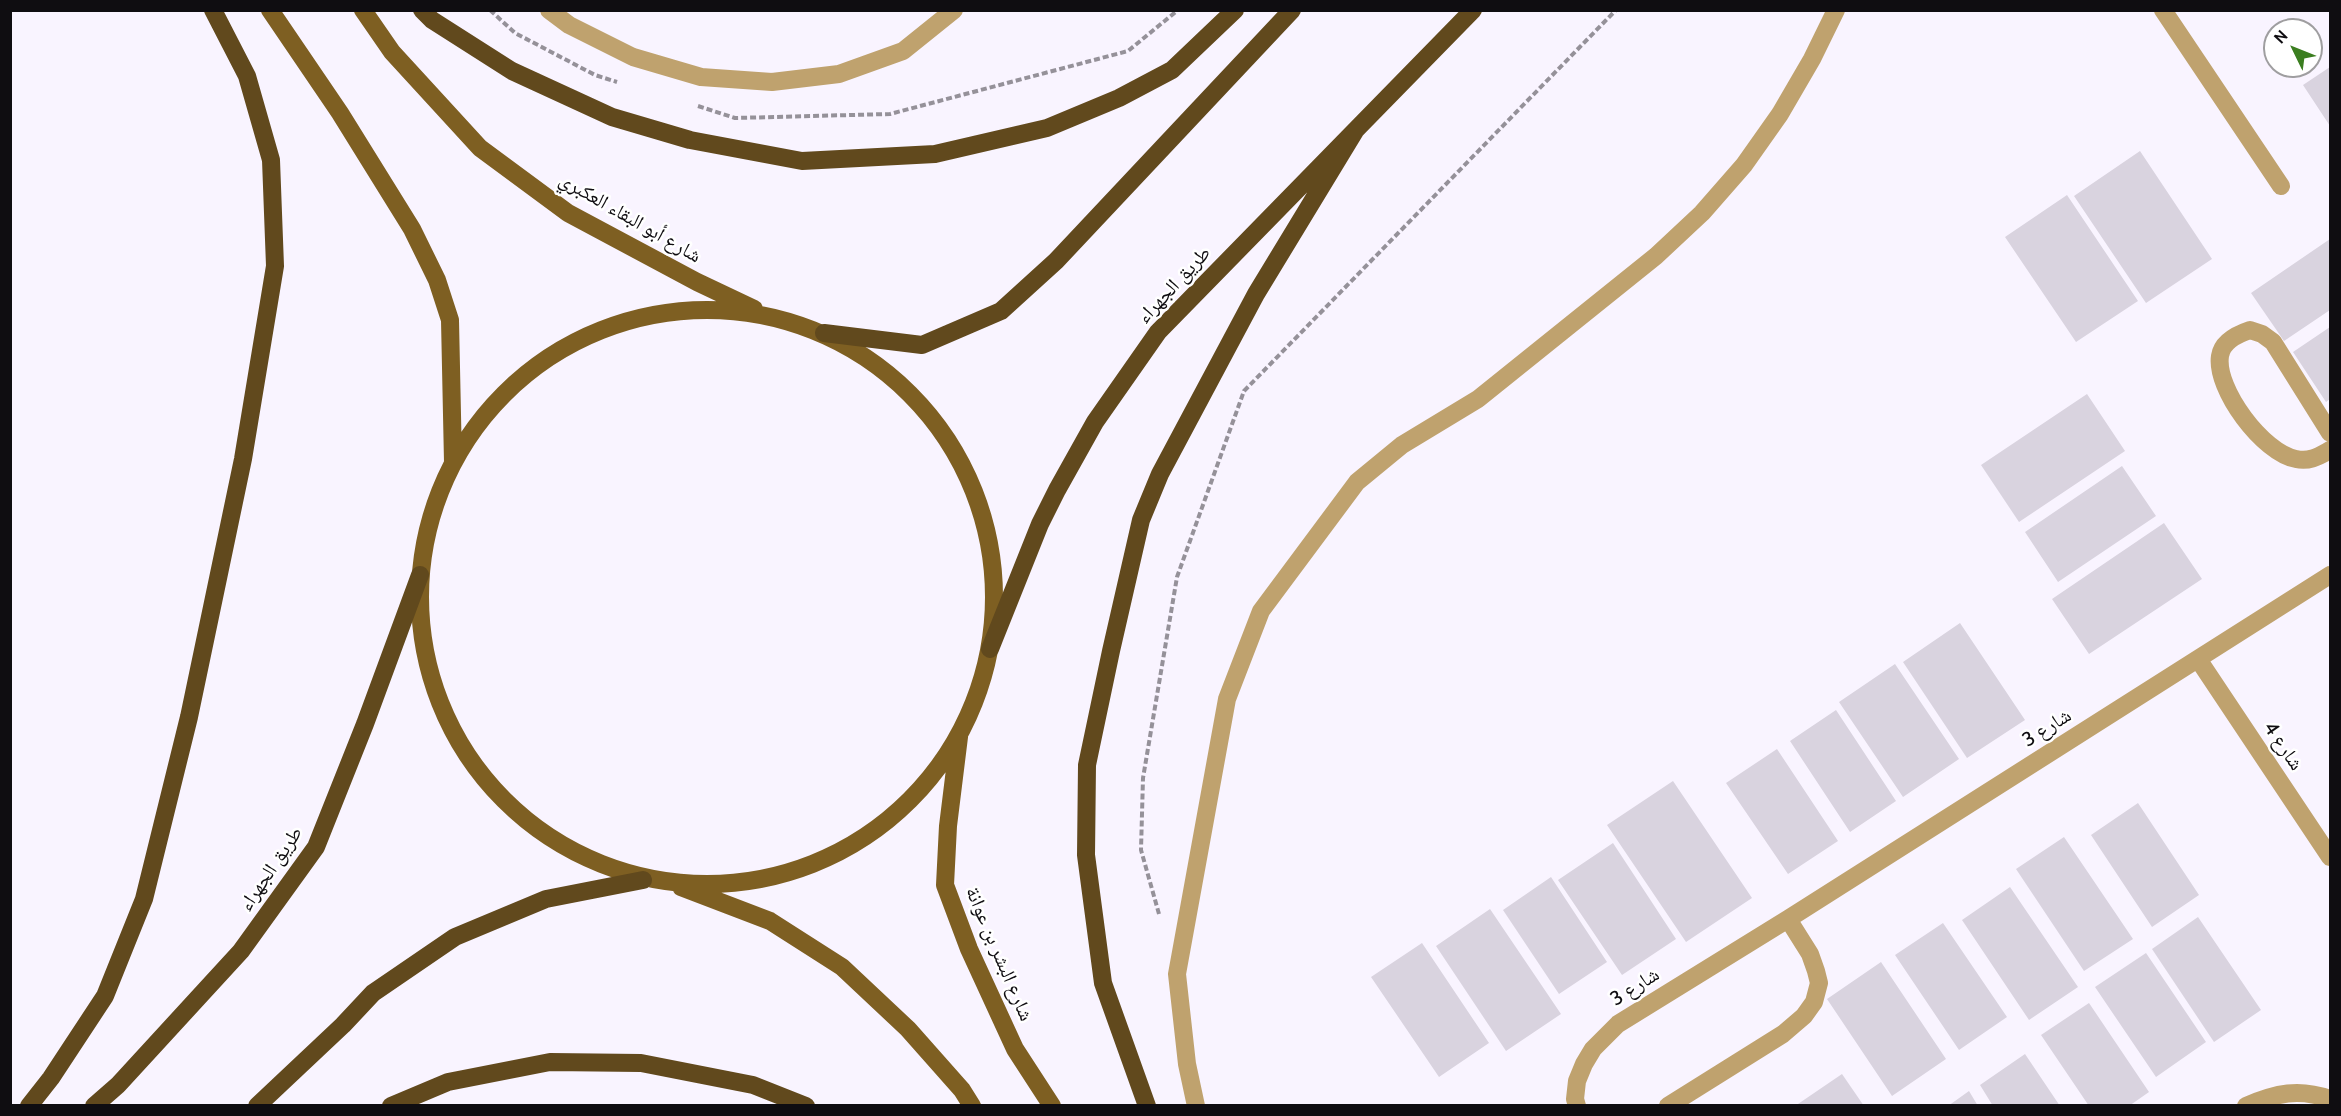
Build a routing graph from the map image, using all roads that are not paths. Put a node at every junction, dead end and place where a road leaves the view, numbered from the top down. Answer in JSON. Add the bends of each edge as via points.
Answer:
{"nodes":[{"id":1,"x":213,"y":10,"type":"edge"},
{"id":2,"x":270,"y":10,"type":"edge"},
{"id":3,"x":363,"y":10,"type":"edge"},
{"id":4,"x":422,"y":10,"type":"edge"},
{"id":5,"x":549,"y":10,"type":"edge"},
{"id":6,"x":954,"y":10,"type":"edge"},
{"id":7,"x":1235,"y":10,"type":"edge"},
{"id":8,"x":1292,"y":10,"type":"edge"},
{"id":9,"x":1473,"y":10,"type":"edge"},
{"id":10,"x":1836,"y":10,"type":"edge"},
{"id":11,"x":2163,"y":10,"type":"edge"},
{"id":12,"x":1355,"y":131,"type":"junction"},
{"id":13,"x":2281,"y":186,"type":"dead end"},
{"id":14,"x":766,"y":315,"type":"junction"},
{"id":15,"x":824,"y":333,"type":"junction"},
{"id":16,"x":2331,"y":433,"type":"edge"},
{"id":17,"x":2331,"y":450,"type":"edge"},
{"id":18,"x":453,"y":463,"type":"junction"},
{"id":19,"x":420,"y":575,"type":"junction"},
{"id":20,"x":2331,"y":575,"type":"edge"},
{"id":21,"x":990,"y":649,"type":"junction"},
{"id":22,"x":2198,"y":659,"type":"junction"},
{"id":23,"x":959,"y":736,"type":"junction"},
{"id":24,"x":2331,"y":857,"type":"edge"},
{"id":25,"x":643,"y":880,"type":"junction"},
{"id":26,"x":671,"y":883,"type":"junction"},
{"id":27,"x":1788,"y":919,"type":"junction"},
{"id":28,"x":2331,"y":1099,"type":"edge"},
{"id":29,"x":29,"y":1106,"type":"edge"},
{"id":30,"x":94,"y":1106,"type":"edge"},
{"id":31,"x":257,"y":1106,"type":"edge"},
{"id":32,"x":391,"y":1106,"type":"edge"},
{"id":33,"x":806,"y":1106,"type":"edge"},
{"id":34,"x":972,"y":1106,"type":"edge"},
{"id":35,"x":1052,"y":1106,"type":"edge"},
{"id":36,"x":1147,"y":1106,"type":"edge"},
{"id":37,"x":1196,"y":1106,"type":"edge"},
{"id":38,"x":1577,"y":1106,"type":"edge"},
{"id":39,"x":1668,"y":1106,"type":"edge"},
{"id":40,"x":2246,"y":1106,"type":"edge"}],
"edges":[{"from":1,"to":29,"type":"highway","via":[[248,76],[272,160],[275,266],[243,459],[189,717],[144,899],[105,996]]},
{"from":2,"to":18,"type":"main road","via":[[412,229],[437,280],[450,320]]},
{"from":3,"to":14,"type":"main road","name":"شارع أبو البقاء العكبري","via":[[392,52],[480,148],[568,213]]},
{"from":4,"to":7,"type":"highway","via":[[512,71],[612,117],[690,140],[802,161],[934,154],[1047,128],[1119,98],[1172,70]]},
{"from":5,"to":6,"type":"street","via":[[569,25],[633,57],[701,77],[772,82],[839,75],[903,51]]},
{"from":8,"to":15,"type":"highway","via":[[1056,261],[1001,311],[922,345]]},
{"from":9,"to":12,"type":"highway","name":"طريق الجهراء"},
{"from":10,"to":37,"type":"street","via":[[1780,114],[1702,213],[1656,256],[1479,399],[1402,445],[1357,482],[1261,610],[1227,699],[1177,974]]},
{"from":11,"to":13,"type":"street"},
{"from":12,"to":21,"type":"highway","name":"طريق الجهراء","via":[[1158,332],[1095,422],[1057,490]]},
{"from":12,"to":36,"type":"highway","via":[[1256,294],[1160,474],[1141,520],[1086,765],[1086,855],[1103,983]]},
{"from":14,"to":15,"type":"main road"},
{"from":14,"to":18,"type":"main road","via":[[714,309],[661,313],[610,326],[562,349],[518,380],[482,418]]},
{"from":15,"to":21,"type":"main road","via":[[880,365],[927,410],[963,462],[986,522],[995,585]]},
{"from":16,"to":17,"type":"street","via":[[2273,342],[2250,330],[2225,345],[2220,355],[2227,391],[2261,438],[2293,459],[2316,458]]},
{"from":18,"to":19,"type":"main road","via":[[431,517]]},
{"from":19,"to":25,"type":"main road","via":[[420,620],[427,666],[441,709],[482,777],[521,818],[559,844],[599,865]]},
{"from":19,"to":30,"type":"highway","name":"طريق الجهراء","via":[[316,847],[241,951]]},
{"from":20,"to":22,"type":"street","name":"شارع 3"},
{"from":21,"to":23,"type":"main road","via":[[978,693]]},
{"from":22,"to":24,"type":"street","name":"شارع 4"},
{"from":22,"to":27,"type":"street","name":"شارع 3"},
{"from":23,"to":26,"type":"main road","via":[[919,791],[867,836],[806,868],[739,883]]},
{"from":23,"to":35,"type":"main road","name":"شارع البشر بن عوانة","via":[[945,885],[969,949],[1015,1049]]},
{"from":25,"to":26,"type":"main road"},
{"from":25,"to":31,"type":"highway","via":[[546,898],[454,937],[373,993]]},
{"from":26,"to":34,"type":"main road","via":[[770,921],[842,967],[908,1029]]},
{"from":27,"to":38,"type":"street","name":"شارع 3","via":[[1618,1024],[1584,1064],[1577,1081]]},
{"from":27,"to":39,"type":"street","via":[[1816,971],[1814,1002],[1783,1034]]},
{"from":28,"to":40,"type":"street","via":[[2292,1092]]},
{"from":32,"to":33,"type":"highway","via":[[448,1082],[550,1062],[641,1063],[753,1085]]}]}
